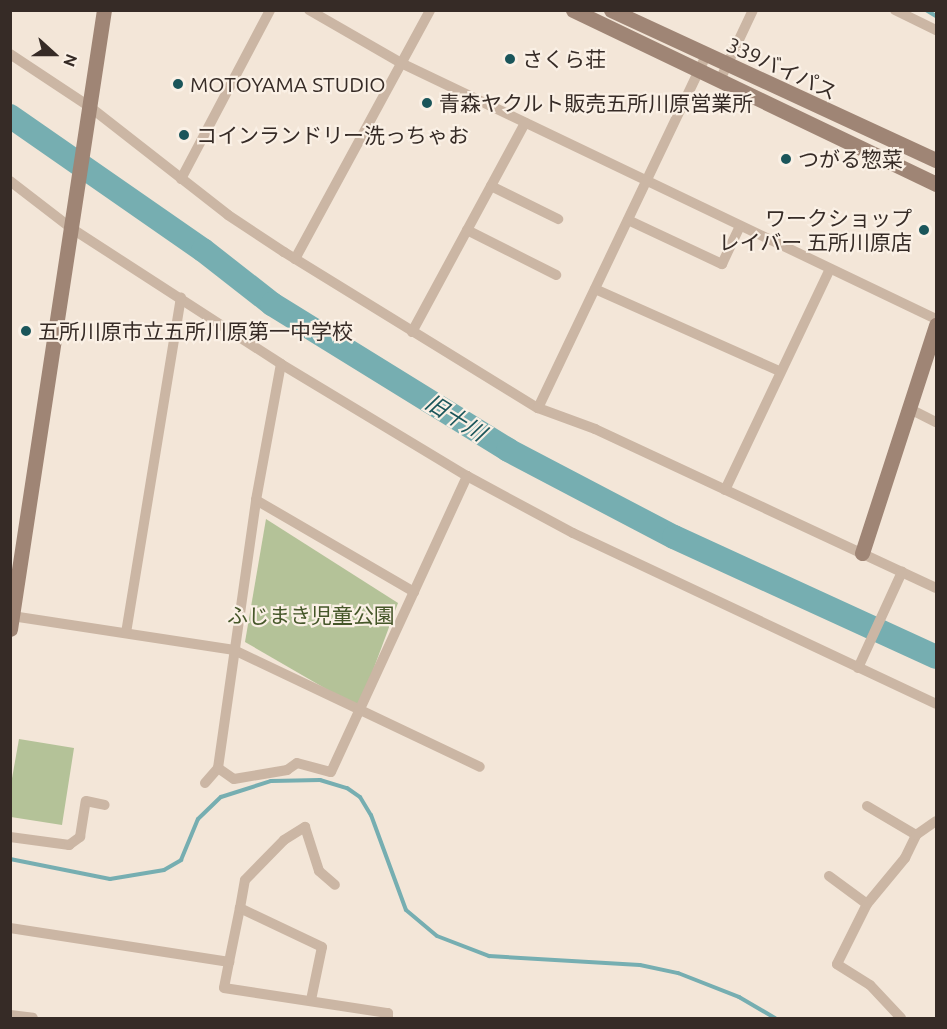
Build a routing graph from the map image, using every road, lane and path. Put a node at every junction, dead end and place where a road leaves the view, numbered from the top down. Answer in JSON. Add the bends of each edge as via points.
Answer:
{"nodes":[{"id":1,"x":105,"y":10,"type":"edge"},
{"id":2,"x":270,"y":10,"type":"edge"},
{"id":3,"x":309,"y":10,"type":"edge"},
{"id":4,"x":430,"y":10,"type":"edge"},
{"id":5,"x":573,"y":10,"type":"edge"},
{"id":6,"x":611,"y":10,"type":"edge"},
{"id":7,"x":753,"y":10,"type":"edge"},
{"id":8,"x":895,"y":10,"type":"edge"},
{"id":9,"x":936,"y":30,"type":"edge"},
{"id":10,"x":10,"y":54,"type":"edge"},
{"id":11,"x":401,"y":63,"type":"junction"},
{"id":12,"x":703,"y":63,"type":"junction"},
{"id":13,"x":723,"y":73,"type":"junction"},
{"id":14,"x":90,"y":107,"type":"junction"},
{"id":15,"x":525,"y":123,"type":"junction"},
{"id":16,"x":936,"y":160,"type":"edge"},
{"id":17,"x":181,"y":179,"type":"junction"},
{"id":18,"x":647,"y":181,"type":"junction"},
{"id":19,"x":10,"y":182,"type":"edge"},
{"id":20,"x":936,"y":183,"type":"edge"},
{"id":21,"x":491,"y":186,"type":"junction"},
{"id":22,"x":558,"y":219,"type":"dead end"},
{"id":23,"x":628,"y":220,"type":"junction"},
{"id":24,"x":72,"y":222,"type":"junction"},
{"id":25,"x":740,"y":226,"type":"junction"},
{"id":26,"x":467,"y":230,"type":"junction"},
{"id":27,"x":295,"y":259,"type":"junction"},
{"id":28,"x":830,"y":269,"type":"junction"},
{"id":29,"x":556,"y":275,"type":"dead end"},
{"id":30,"x":595,"y":289,"type":"junction"},
{"id":31,"x":181,"y":297,"type":"junction"},
{"id":32,"x":936,"y":319,"type":"edge"},
{"id":33,"x":936,"y":326,"type":"edge"},
{"id":34,"x":412,"y":332,"type":"junction"},
{"id":35,"x":281,"y":364,"type":"junction"},
{"id":36,"x":779,"y":371,"type":"junction"},
{"id":37,"x":538,"y":408,"type":"junction"},
{"id":38,"x":908,"y":408,"type":"junction"},
{"id":39,"x":936,"y":422,"type":"edge"},
{"id":40,"x":467,"y":476,"type":"junction"},
{"id":41,"x":725,"y":490,"type":"junction"},
{"id":42,"x":256,"y":500,"type":"junction"},
{"id":43,"x":862,"y":553,"type":"junction"},
{"id":44,"x":902,"y":572,"type":"junction"},
{"id":45,"x":936,"y":588,"type":"edge"},
{"id":46,"x":414,"y":592,"type":"junction"},
{"id":47,"x":11,"y":623,"type":"edge"},
{"id":48,"x":126,"y":633,"type":"junction"},
{"id":49,"x":234,"y":650,"type":"junction"},
{"id":50,"x":860,"y":664,"type":"junction"},
{"id":51,"x":936,"y":704,"type":"edge"},
{"id":52,"x":358,"y":708,"type":"junction"},
{"id":53,"x":480,"y":767,"type":"dead end"},
{"id":54,"x":218,"y":768,"type":"junction"},
{"id":55,"x":205,"y":783,"type":"dead end"},
{"id":56,"x":105,"y":805,"type":"dead end"},
{"id":57,"x":867,"y":806,"type":"dead end"},
{"id":58,"x":936,"y":821,"type":"edge"},
{"id":59,"x":916,"y":835,"type":"junction"},
{"id":60,"x":10,"y":837,"type":"edge"},
{"id":61,"x":829,"y":876,"type":"dead end"},
{"id":62,"x":335,"y":885,"type":"dead end"},
{"id":63,"x":867,"y":904,"type":"junction"},
{"id":64,"x":240,"y":908,"type":"junction"},
{"id":65,"x":10,"y":928,"type":"edge"},
{"id":66,"x":229,"y":962,"type":"junction"},
{"id":67,"x":311,"y":1000,"type":"junction"},
{"id":68,"x":10,"y":1015,"type":"edge"},
{"id":69,"x":33,"y":1018,"type":"edge"},
{"id":70,"x":388,"y":1018,"type":"edge"},
{"id":71,"x":901,"y":1018,"type":"edge"}],
"edges":[{"from":1,"to":14,"type":"street"},
{"from":2,"to":17,"type":"street"},
{"from":3,"to":11,"type":"street"},
{"from":4,"to":11,"type":"street"},
{"from":5,"to":12,"type":"street"},
{"from":6,"to":12,"type":"street","name":"339バイパス"},
{"from":7,"to":13,"type":"street"},
{"from":8,"to":9,"type":"street"},
{"from":10,"to":14,"type":"street"},
{"from":11,"to":15,"type":"street"},
{"from":11,"to":27,"type":"street"},
{"from":12,"to":13,"type":"street"},
{"from":12,"to":18,"type":"street"},
{"from":13,"to":16,"type":"street","name":"339バイパス"},
{"from":13,"to":20,"type":"street"},
{"from":14,"to":17,"type":"street"},
{"from":14,"to":24,"type":"street"},
{"from":15,"to":18,"type":"street"},
{"from":15,"to":21,"type":"street"},
{"from":17,"to":27,"type":"street"},
{"from":18,"to":23,"type":"street"},
{"from":18,"to":25,"type":"street"},
{"from":19,"to":24,"type":"street"},
{"from":21,"to":22,"type":"street"},
{"from":21,"to":26,"type":"street"},
{"from":23,"to":25,"type":"street","via":[[722,264]]},
{"from":23,"to":30,"type":"street"},
{"from":24,"to":31,"type":"street"},
{"from":24,"to":47,"type":"street"},
{"from":25,"to":28,"type":"street"},
{"from":26,"to":29,"type":"street"},
{"from":26,"to":34,"type":"street"},
{"from":27,"to":34,"type":"street"},
{"from":28,"to":32,"type":"street"},
{"from":28,"to":36,"type":"street"},
{"from":30,"to":36,"type":"street"},
{"from":30,"to":37,"type":"street"},
{"from":31,"to":35,"type":"street"},
{"from":31,"to":48,"type":"street"},
{"from":33,"to":38,"type":"street"},
{"from":34,"to":37,"type":"street"},
{"from":35,"to":40,"type":"street"},
{"from":35,"to":42,"type":"street"},
{"from":36,"to":41,"type":"street"},
{"from":37,"to":41,"type":"street","via":[[595,429]]},
{"from":38,"to":39,"type":"street"},
{"from":38,"to":43,"type":"street"},
{"from":40,"to":46,"type":"street"},
{"from":40,"to":50,"type":"street","via":[[573,533]]},
{"from":41,"to":43,"type":"street"},
{"from":42,"to":46,"type":"street"},
{"from":42,"to":49,"type":"street"},
{"from":43,"to":44,"type":"street"},
{"from":44,"to":45,"type":"street"},
{"from":44,"to":50,"type":"street"},
{"from":46,"to":52,"type":"street"},
{"from":47,"to":48,"type":"street"},
{"from":48,"to":49,"type":"street"},
{"from":49,"to":52,"type":"street"},
{"from":49,"to":54,"type":"street"},
{"from":50,"to":51,"type":"street"},
{"from":52,"to":53,"type":"street"},
{"from":52,"to":54,"type":"street","via":[[331,772],[297,763],[287,770],[234,778]]},
{"from":54,"to":55,"type":"street"},
{"from":56,"to":60,"type":"street","via":[[86,801],[80,837],[69,845]]},
{"from":57,"to":59,"type":"street"},
{"from":58,"to":59,"type":"street"},
{"from":59,"to":63,"type":"street","via":[[905,858]]},
{"from":61,"to":63,"type":"street"},
{"from":62,"to":64,"type":"street","via":[[319,871],[304,827],[284,840],[245,880]]},
{"from":63,"to":71,"type":"street","via":[[837,964],[870,985]]},
{"from":64,"to":66,"type":"street"},
{"from":64,"to":67,"type":"street","via":[[322,947]]},
{"from":65,"to":66,"type":"street"},
{"from":66,"to":67,"type":"street","via":[[224,988]]},
{"from":67,"to":70,"type":"street","via":[[388,1013]]},
{"from":68,"to":69,"type":"street"}]}
